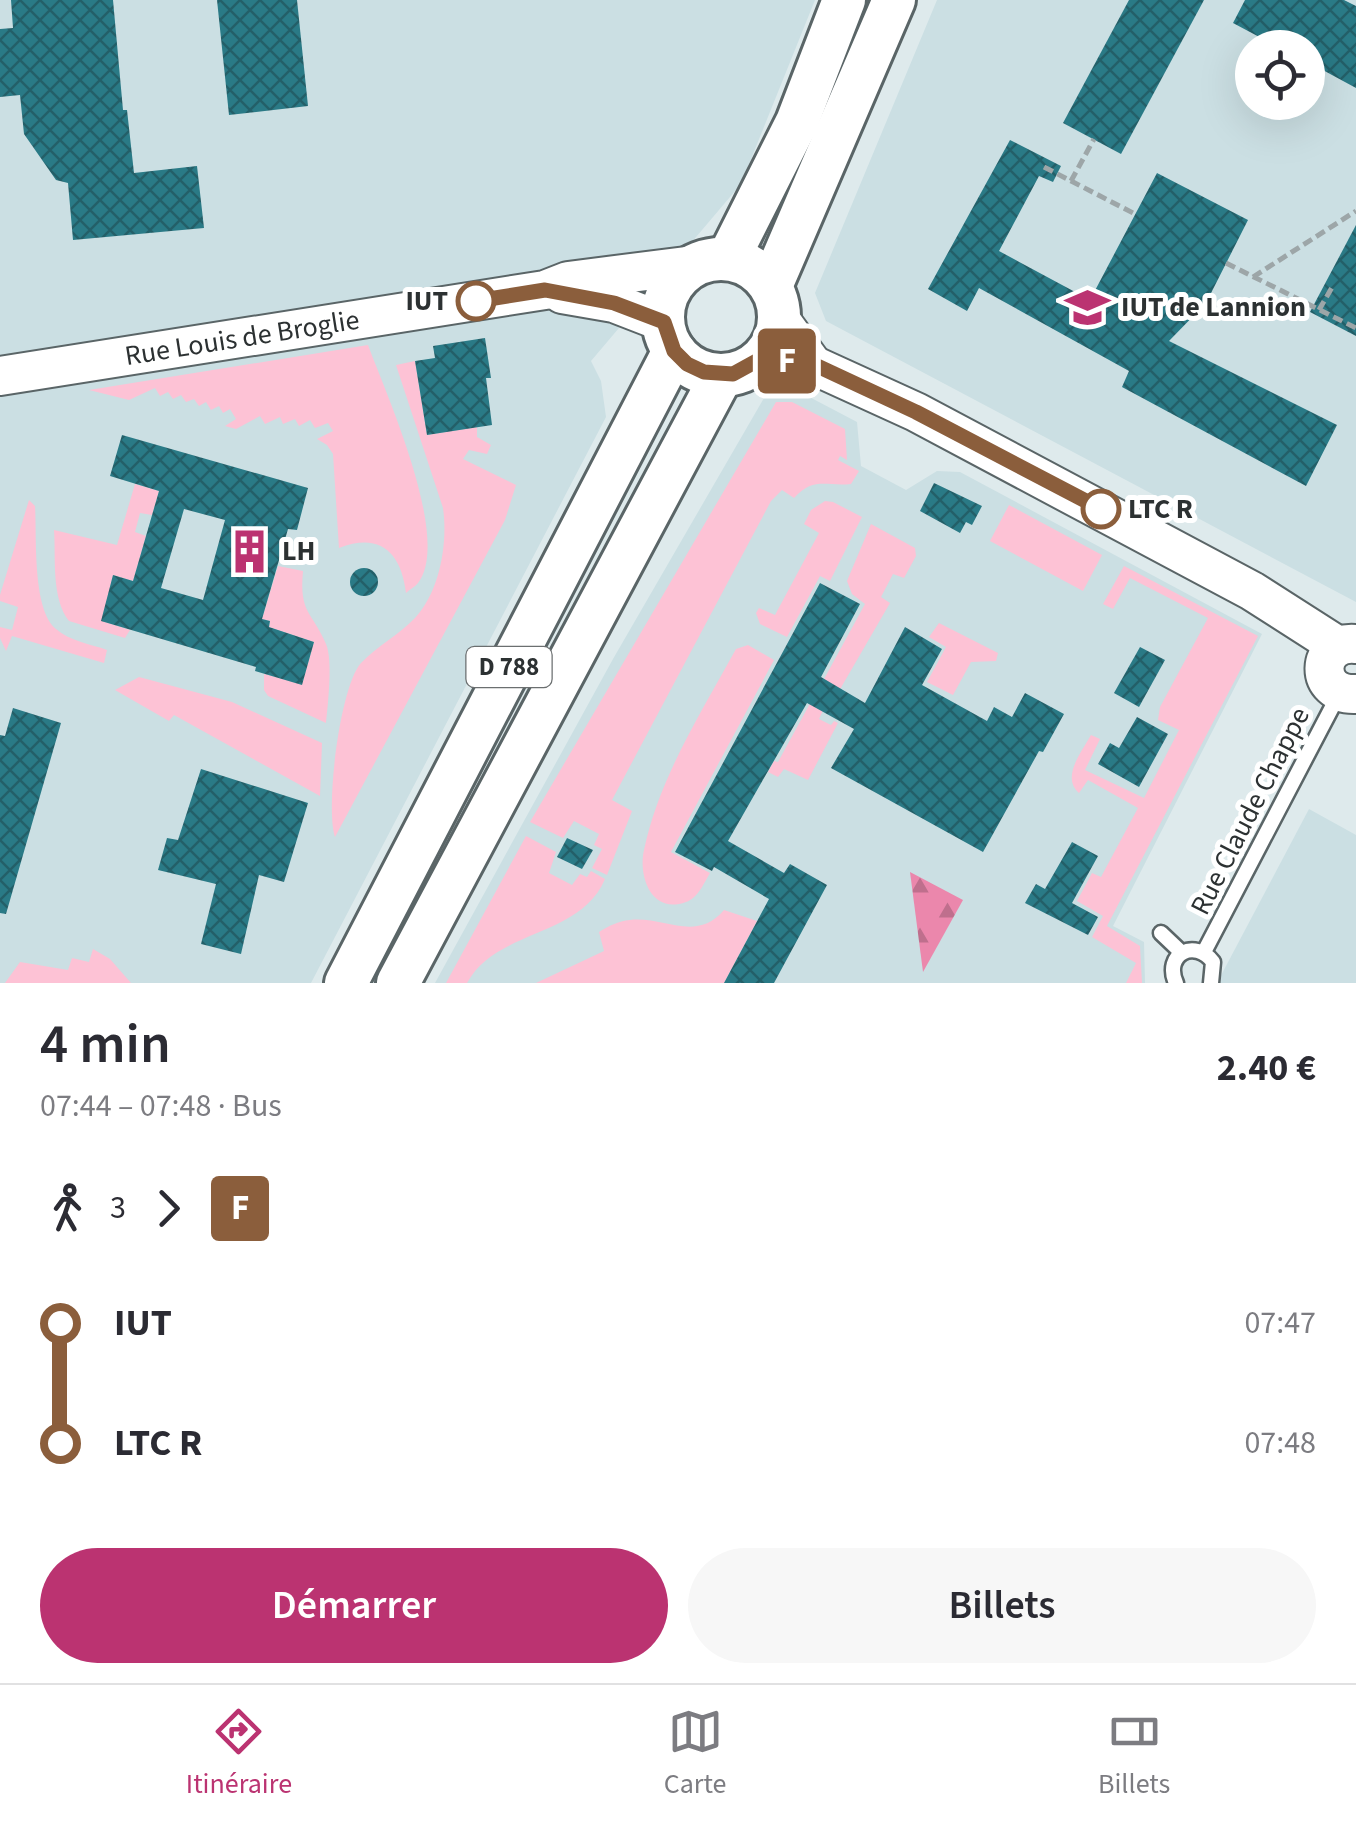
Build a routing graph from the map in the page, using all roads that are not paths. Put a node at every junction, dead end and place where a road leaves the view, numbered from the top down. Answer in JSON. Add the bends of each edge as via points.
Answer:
{"nodes":[{"id":1,"x":844,"y":0,"type":"edge"},
{"id":2,"x":880,"y":0,"type":"edge"},
{"id":3,"x":894,"y":0,"type":"edge"},
{"id":4,"x":859,"y":85,"type":"junction"},
{"id":5,"x":711,"y":262,"type":"junction"},
{"id":6,"x":545,"y":290,"type":"junction"},
{"id":7,"x":775,"y":302,"type":"junction"},
{"id":8,"x":669,"y":337,"type":"junction"},
{"id":9,"x":762,"y":358,"type":"junction"},
{"id":10,"x":813,"y":364,"type":"junction"},
{"id":11,"x":722,"y":375,"type":"junction"},
{"id":12,"x":0,"y":376,"type":"edge"},
{"id":13,"x":1347,"y":645,"type":"edge"},
{"id":14,"x":1348,"y":693,"type":"edge"},
{"id":15,"x":1161,"y":933,"type":"dead end"},
{"id":16,"x":1181,"y":952,"type":"junction"},
{"id":17,"x":1204,"y":952,"type":"junction"},
{"id":18,"x":346,"y":983,"type":"edge"},
{"id":19,"x":398,"y":983,"type":"edge"},
{"id":20,"x":1176,"y":983,"type":"edge"},
{"id":21,"x":1211,"y":983,"type":"edge"}],
"edges":[{"from":1,"to":5,"type":"main road","via":[[797,122]]},
{"from":2,"to":4,"type":"main road"},
{"from":3,"to":4,"type":"main road"},
{"from":4,"to":7,"type":"main road"},
{"from":5,"to":6,"type":"street","name":"Rue Louis de Broglie"},
{"from":5,"to":7,"type":"main road","via":[[752,268]]},
{"from":5,"to":8,"type":"main road","via":[[670,289],[664,305]]},
{"from":6,"to":8,"type":"street","name":"Rue Louis de Broglie","via":[[614,303]]},
{"from":6,"to":12,"type":"street","name":"Rue Louis de Broglie"},
{"from":7,"to":9,"type":"main road","via":[[775,340]]},
{"from":7,"to":10,"type":"street"},
{"from":8,"to":11,"type":"main road","via":[[687,364]]},
{"from":8,"to":18,"type":"main road","number":"D 788"},
{"from":9,"to":10,"type":"street"},
{"from":9,"to":11,"type":"main road"},
{"from":10,"to":13,"type":"street","via":[[1034,472]]},
{"from":11,"to":19,"type":"main road","number":"D 788"},
{"from":13,"to":14,"type":"street","via":[[1324,666],[1328,682]]},
{"from":14,"to":17,"type":"lane","name":"Rue Claude Chappe"},
{"from":15,"to":16,"type":"lane"},
{"from":16,"to":17,"type":"lane"},
{"from":16,"to":20,"type":"lane","via":[[1172,964]]},
{"from":17,"to":21,"type":"lane","via":[[1213,962]]}]}
